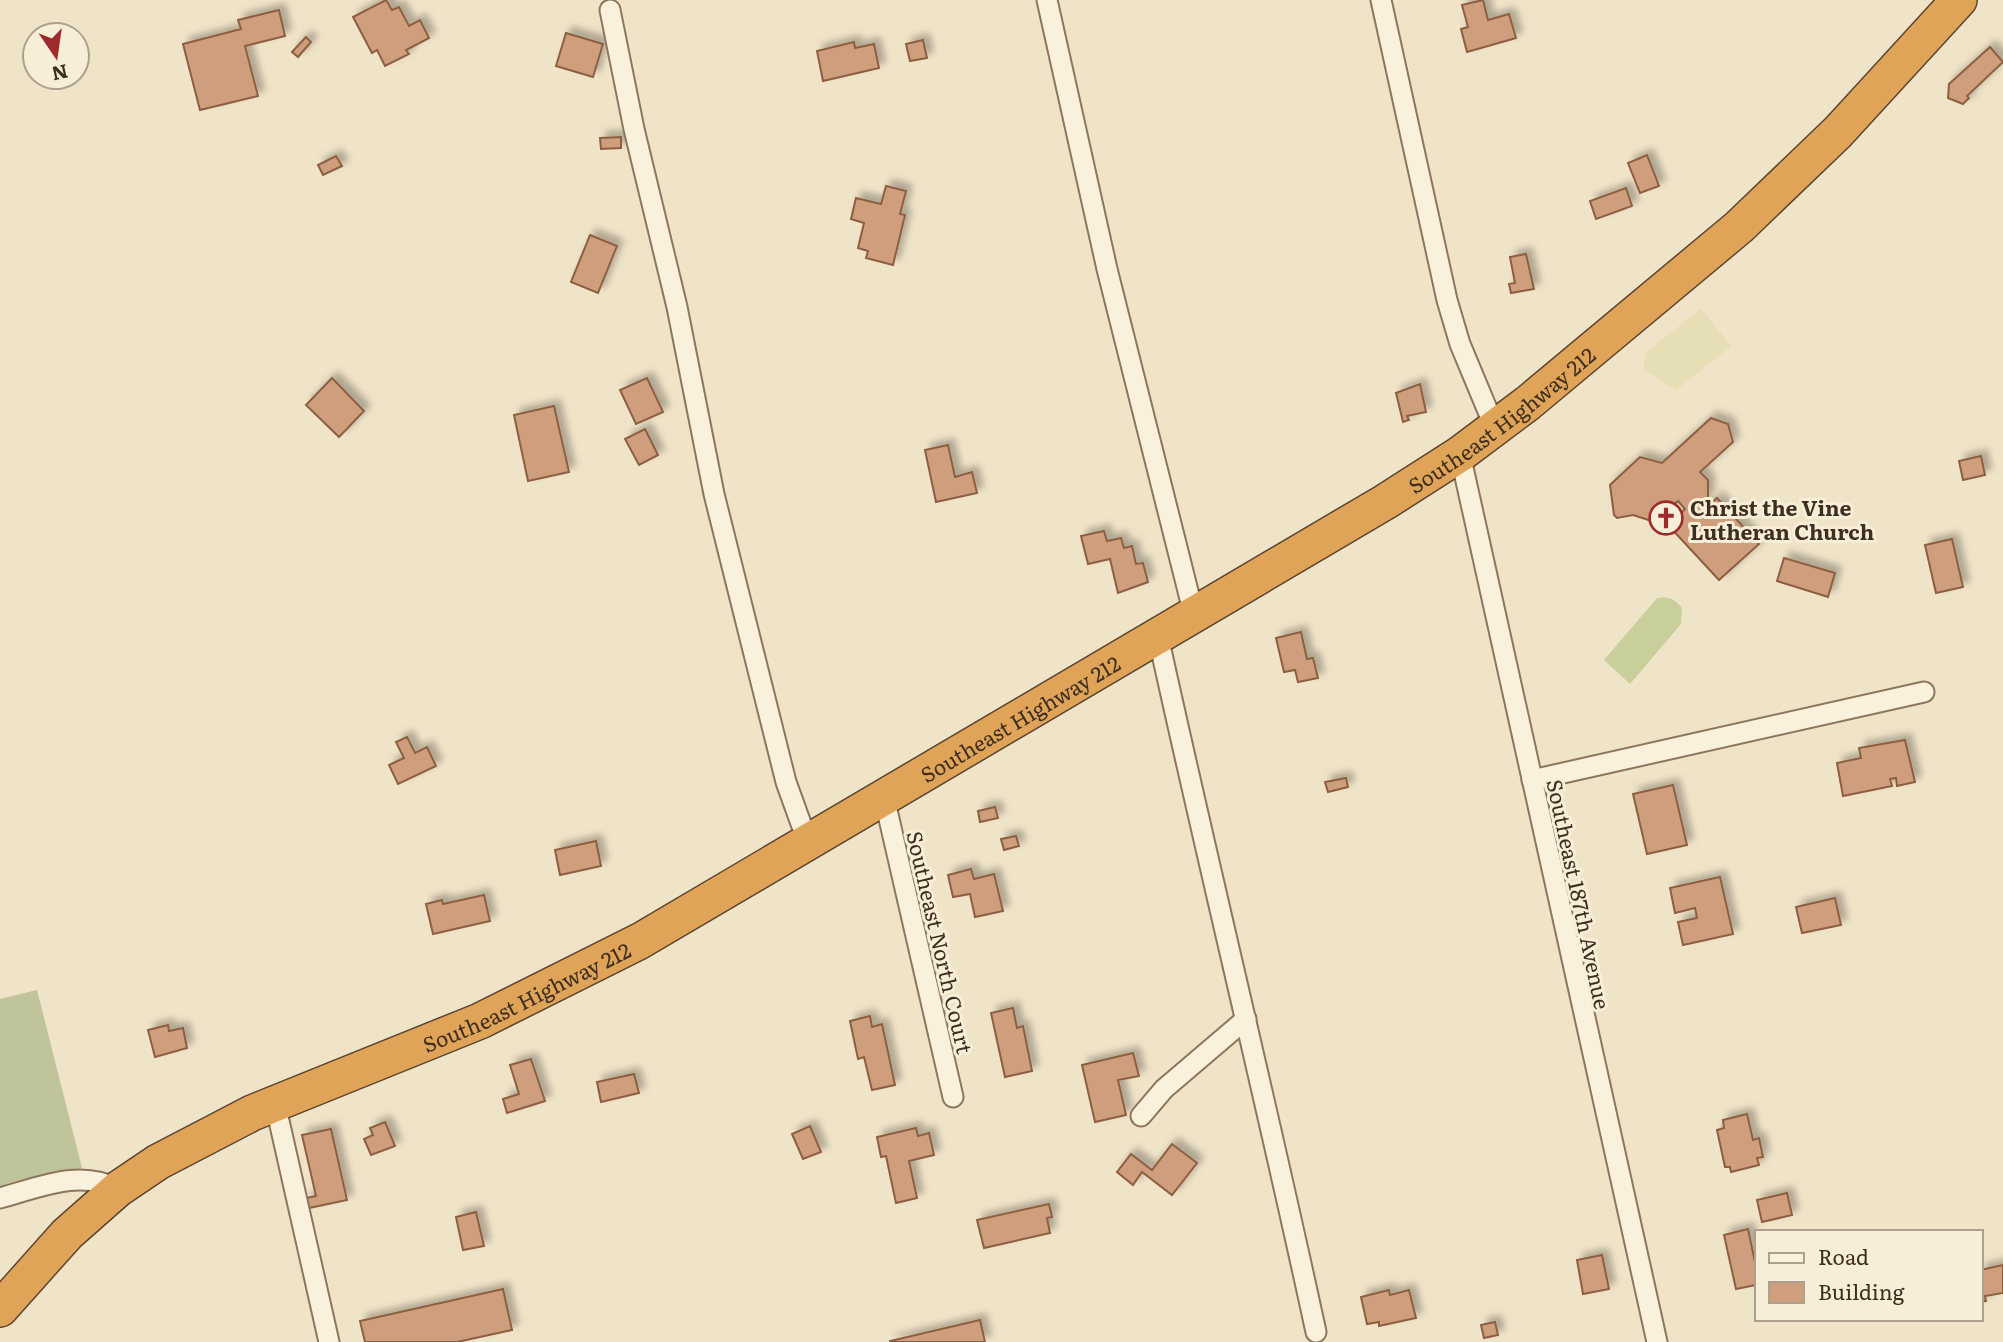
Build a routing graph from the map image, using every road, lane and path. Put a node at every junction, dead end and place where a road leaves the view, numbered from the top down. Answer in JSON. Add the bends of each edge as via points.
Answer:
{"nodes":[{"id":1,"x":1047,"y":0,"type":"edge"},
{"id":2,"x":1381,"y":0,"type":"edge"},
{"id":3,"x":1959,"y":0,"type":"edge"},
{"id":4,"x":610,"y":10,"type":"dead end"},
{"id":5,"x":1495,"y":428,"type":"junction"},
{"id":6,"x":1460,"y":454,"type":"junction"},
{"id":7,"x":1195,"y":615,"type":"junction"},
{"id":8,"x":1158,"y":636,"type":"junction"},
{"id":9,"x":1923,"y":692,"type":"dead end"},
{"id":10,"x":1532,"y":780,"type":"junction"},
{"id":11,"x":884,"y":797,"type":"junction"},
{"id":12,"x":808,"y":843,"type":"junction"},
{"id":13,"x":1246,"y":1019,"type":"junction"},
{"id":14,"x":953,"y":1097,"type":"dead end"},
{"id":15,"x":275,"y":1104,"type":"junction"},
{"id":16,"x":1141,"y":1116,"type":"dead end"},
{"id":17,"x":118,"y":1189,"type":"junction"},
{"id":18,"x":0,"y":1198,"type":"edge"},
{"id":19,"x":0,"y":1309,"type":"edge"},
{"id":20,"x":1316,"y":1332,"type":"dead end"},
{"id":21,"x":329,"y":1342,"type":"edge"},
{"id":22,"x":1657,"y":1342,"type":"edge"}],
"edges":[{"from":1,"to":7,"type":"street","via":[[1107,269]]},
{"from":2,"to":5,"type":"street","via":[[1447,300],[1460,345]]},
{"from":3,"to":5,"type":"highway","name":"Southeast Highway 212","via":[[1768,201]]},
{"from":4,"to":12,"type":"street","via":[[714,494],[786,782]]},
{"from":5,"to":6,"type":"highway","name":"Southeast Highway 212"},
{"from":6,"to":7,"type":"highway","name":"Southeast Highway 212"},
{"from":6,"to":10,"type":"street","name":"Southeast 187th Avenue"},
{"from":7,"to":8,"type":"highway","name":"Southeast Highway 212"},
{"from":8,"to":11,"type":"highway","name":"Southeast Highway 212"},
{"from":8,"to":13,"type":"street"},
{"from":9,"to":10,"type":"street"},
{"from":10,"to":22,"type":"street","name":"Southeast 187th Avenue"},
{"from":11,"to":12,"type":"highway","name":"Southeast Highway 212"},
{"from":11,"to":14,"type":"street","name":"Southeast North Court"},
{"from":12,"to":15,"type":"highway","name":"Southeast Highway 212","via":[[542,992]]},
{"from":13,"to":16,"type":"street","via":[[1164,1089]]},
{"from":13,"to":20,"type":"street"},
{"from":15,"to":17,"type":"highway","name":"Southeast Highway 212","via":[[202,1137]]},
{"from":15,"to":21,"type":"street"},
{"from":17,"to":18,"type":"street","via":[[101,1180],[77,1178]]},
{"from":17,"to":19,"type":"highway","name":"Southeast Highway 212","via":[[41,1260]]}]}
